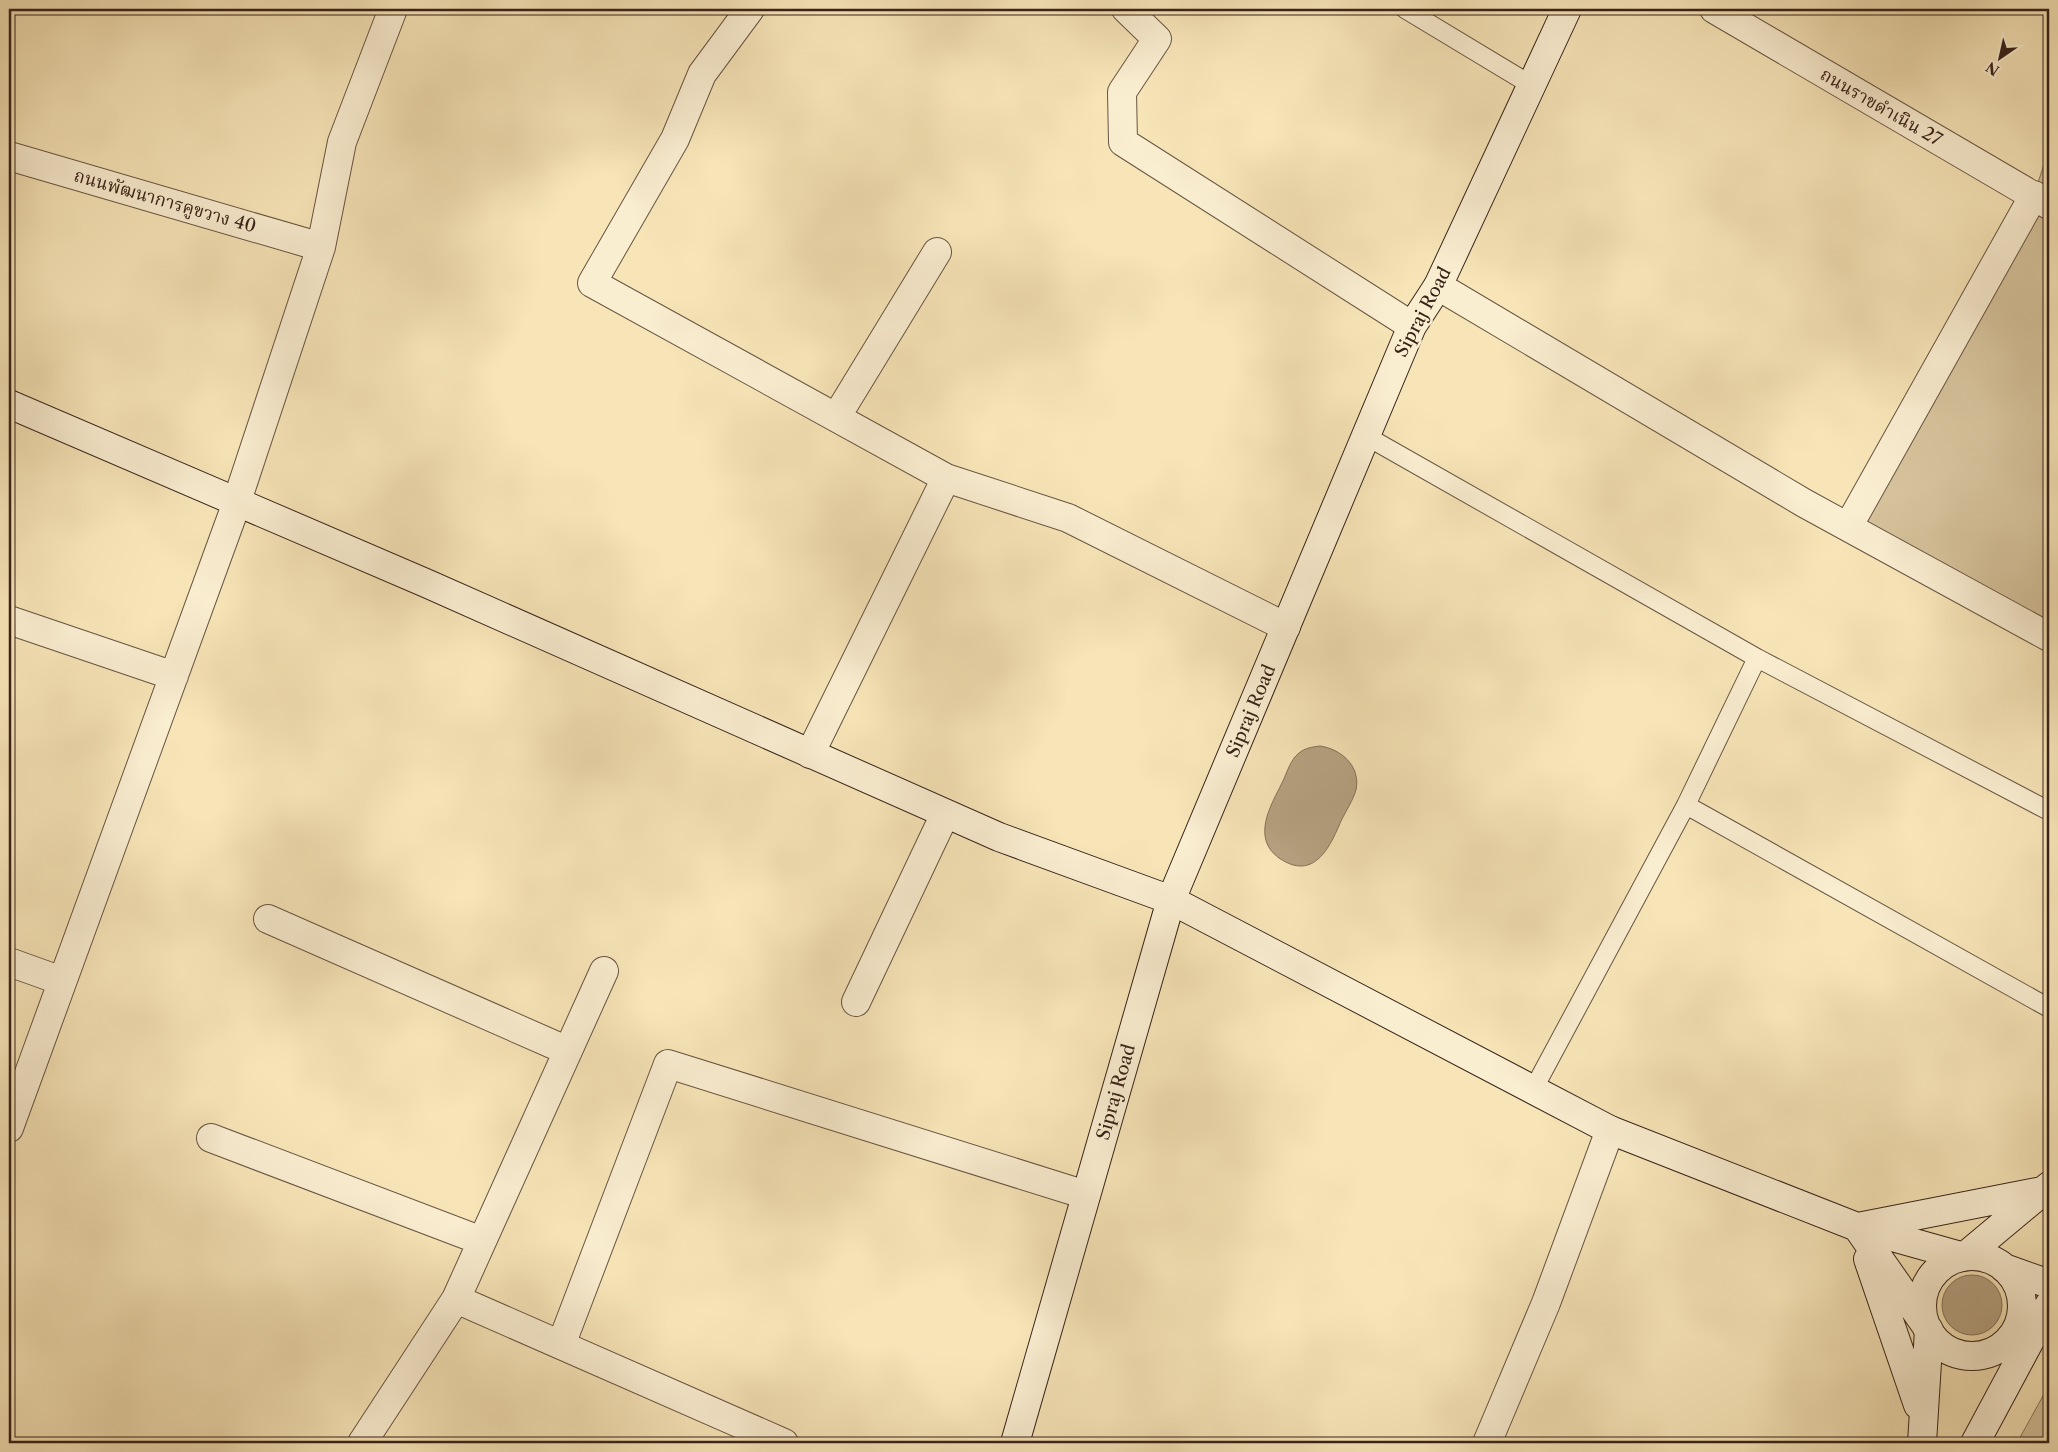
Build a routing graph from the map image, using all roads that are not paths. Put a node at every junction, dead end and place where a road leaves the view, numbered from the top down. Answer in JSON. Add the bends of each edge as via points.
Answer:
{"nodes":[{"id":1,"x":394,"y":9,"type":"edge"},
{"id":2,"x":750,"y":9,"type":"edge"},
{"id":3,"x":1126,"y":9,"type":"edge"},
{"id":4,"x":1404,"y":9,"type":"edge"},
{"id":5,"x":1567,"y":9,"type":"edge"},
{"id":6,"x":1714,"y":9,"type":"edge"},
{"id":7,"x":1532,"y":85,"type":"junction"},
{"id":8,"x":9,"y":156,"type":"edge"},
{"id":9,"x":2042,"y":200,"type":"edge"},
{"id":10,"x":321,"y":246,"type":"junction"},
{"id":11,"x":937,"y":252,"type":"dead end"},
{"id":12,"x":1438,"y":286,"type":"junction"},
{"id":13,"x":1412,"y":326,"type":"junction"},
{"id":14,"x":9,"y":404,"type":"edge"},
{"id":15,"x":837,"y":416,"type":"junction"},
{"id":16,"x":1366,"y":436,"type":"junction"},
{"id":17,"x":946,"y":478,"type":"junction"},
{"id":18,"x":236,"y":502,"type":"junction"},
{"id":19,"x":1848,"y":528,"type":"junction"},
{"id":20,"x":9,"y":620,"type":"edge"},
{"id":21,"x":1286,"y":626,"type":"junction"},
{"id":22,"x":2049,"y":638,"type":"edge"},
{"id":23,"x":1757,"y":658,"type":"junction"},
{"id":24,"x":174,"y":676,"type":"junction"},
{"id":25,"x":810,"y":754,"type":"junction"},
{"id":26,"x":1686,"y":805,"type":"junction"},
{"id":27,"x":2049,"y":811,"type":"edge"},
{"id":28,"x":945,"y":814,"type":"junction"},
{"id":29,"x":1171,"y":900,"type":"junction"},
{"id":30,"x":268,"y":919,"type":"dead end"},
{"id":31,"x":9,"y":962,"type":"edge"},
{"id":32,"x":604,"y":972,"type":"dead end"},
{"id":33,"x":62,"y":981,"type":"junction"},
{"id":34,"x":856,"y":1002,"type":"dead end"},
{"id":35,"x":2049,"y":1008,"type":"edge"},
{"id":36,"x":568,"y":1051,"type":"junction"},
{"id":37,"x":1533,"y":1090,"type":"junction"},
{"id":38,"x":9,"y":1128,"type":"edge"},
{"id":39,"x":1610,"y":1130,"type":"junction"},
{"id":40,"x":211,"y":1138,"type":"dead end"},
{"id":41,"x":2047,"y":1189,"type":"edge"},
{"id":42,"x":1086,"y":1195,"type":"junction"},
{"id":43,"x":1857,"y":1227,"type":"junction"},
{"id":44,"x":482,"y":1241,"type":"junction"},
{"id":45,"x":1964,"y":1257,"type":"junction"},
{"id":46,"x":2004,"y":1268,"type":"junction"},
{"id":47,"x":2049,"y":1284,"type":"edge"},
{"id":48,"x":456,"y":1299,"type":"junction"},
{"id":49,"x":2049,"y":1305,"type":"edge"},
{"id":50,"x":1929,"y":1330,"type":"junction"},
{"id":51,"x":561,"y":1345,"type":"junction"},
{"id":52,"x":1962,"y":1355,"type":"junction"},
{"id":53,"x":2007,"y":1384,"type":"junction"},
{"id":54,"x":1922,"y":1431,"type":"edge"},
{"id":55,"x":362,"y":1443,"type":"edge"},
{"id":56,"x":784,"y":1443,"type":"edge"},
{"id":57,"x":1015,"y":1443,"type":"edge"},
{"id":58,"x":1487,"y":1443,"type":"edge"},
{"id":59,"x":1976,"y":1443,"type":"edge"}],
"edges":[{"from":1,"to":10,"type":"street","via":[[342,142]]},
{"from":2,"to":15,"type":"street","via":[[702,74],[675,139],[592,283]]},
{"from":3,"to":13,"type":"street","via":[[1157,39],[1122,92],[1123,142]]},
{"from":4,"to":7,"type":"lane"},
{"from":5,"to":7,"type":"street","name":"Sipraj Road"},
{"from":6,"to":9,"type":"street","name":"ถนนราขดำเนิน 27"},
{"from":7,"to":12,"type":"street","name":"Sipraj Road"},
{"from":8,"to":10,"type":"street","name":"ถนนพัฒนาการคูขวาง 40"},
{"from":9,"to":19,"type":"street"},
{"from":10,"to":18,"type":"street"},
{"from":11,"to":15,"type":"street"},
{"from":12,"to":13,"type":"street","name":"Sipraj Road"},
{"from":12,"to":19,"type":"street"},
{"from":13,"to":16,"type":"street","name":"Sipraj Road"},
{"from":14,"to":18,"type":"street"},
{"from":15,"to":17,"type":"street"},
{"from":16,"to":21,"type":"street","name":"Sipraj Road"},
{"from":16,"to":23,"type":"lane"},
{"from":17,"to":21,"type":"street","via":[[1068,518]]},
{"from":17,"to":25,"type":"street"},
{"from":18,"to":24,"type":"street"},
{"from":18,"to":25,"type":"street"},
{"from":19,"to":22,"type":"street"},
{"from":20,"to":24,"type":"street"},
{"from":21,"to":29,"type":"street","name":"Sipraj Road"},
{"from":23,"to":26,"type":"lane"},
{"from":23,"to":27,"type":"lane"},
{"from":24,"to":33,"type":"street"},
{"from":25,"to":28,"type":"street"},
{"from":26,"to":35,"type":"lane"},
{"from":26,"to":37,"type":"lane"},
{"from":28,"to":29,"type":"street"},
{"from":28,"to":34,"type":"street"},
{"from":29,"to":37,"type":"street"},
{"from":29,"to":42,"type":"street","name":"Sipraj Road"},
{"from":30,"to":36,"type":"street"},
{"from":31,"to":33,"type":"street"},
{"from":32,"to":36,"type":"street"},
{"from":33,"to":38,"type":"street"},
{"from":36,"to":44,"type":"street"},
{"from":37,"to":39,"type":"street"},
{"from":39,"to":43,"type":"street"},
{"from":39,"to":58,"type":"street","via":[[1546,1304]]},
{"from":40,"to":44,"type":"street"},
{"from":41,"to":43,"type":"street"},
{"from":41,"to":45,"type":"street"},
{"from":42,"to":51,"type":"street","via":[[668,1064]]},
{"from":42,"to":57,"type":"street","name":"Sipraj Road"},
{"from":43,"to":45,"type":"street"},
{"from":43,"to":50,"type":"street"},
{"from":43,"to":54,"type":"street"},
{"from":44,"to":48,"type":"street"},
{"from":45,"to":46,"type":"street","via":[[1979,1257]]},
{"from":45,"to":50,"type":"street","via":[[1949,1262],[1927,1284],[1923,1315]]},
{"from":46,"to":47,"type":"street"},
{"from":46,"to":52,"type":"street","via":[[2020,1292],[2020,1322],[2013,1335],[1991,1353]]},
{"from":48,"to":51,"type":"street"},
{"from":48,"to":55,"type":"street"},
{"from":49,"to":53,"type":"street"},
{"from":50,"to":52,"type":"street","via":[[1937,1341]]},
{"from":50,"to":54,"type":"street"},
{"from":51,"to":56,"type":"street"},
{"from":52,"to":53,"type":"street"},
{"from":53,"to":59,"type":"street"}]}
